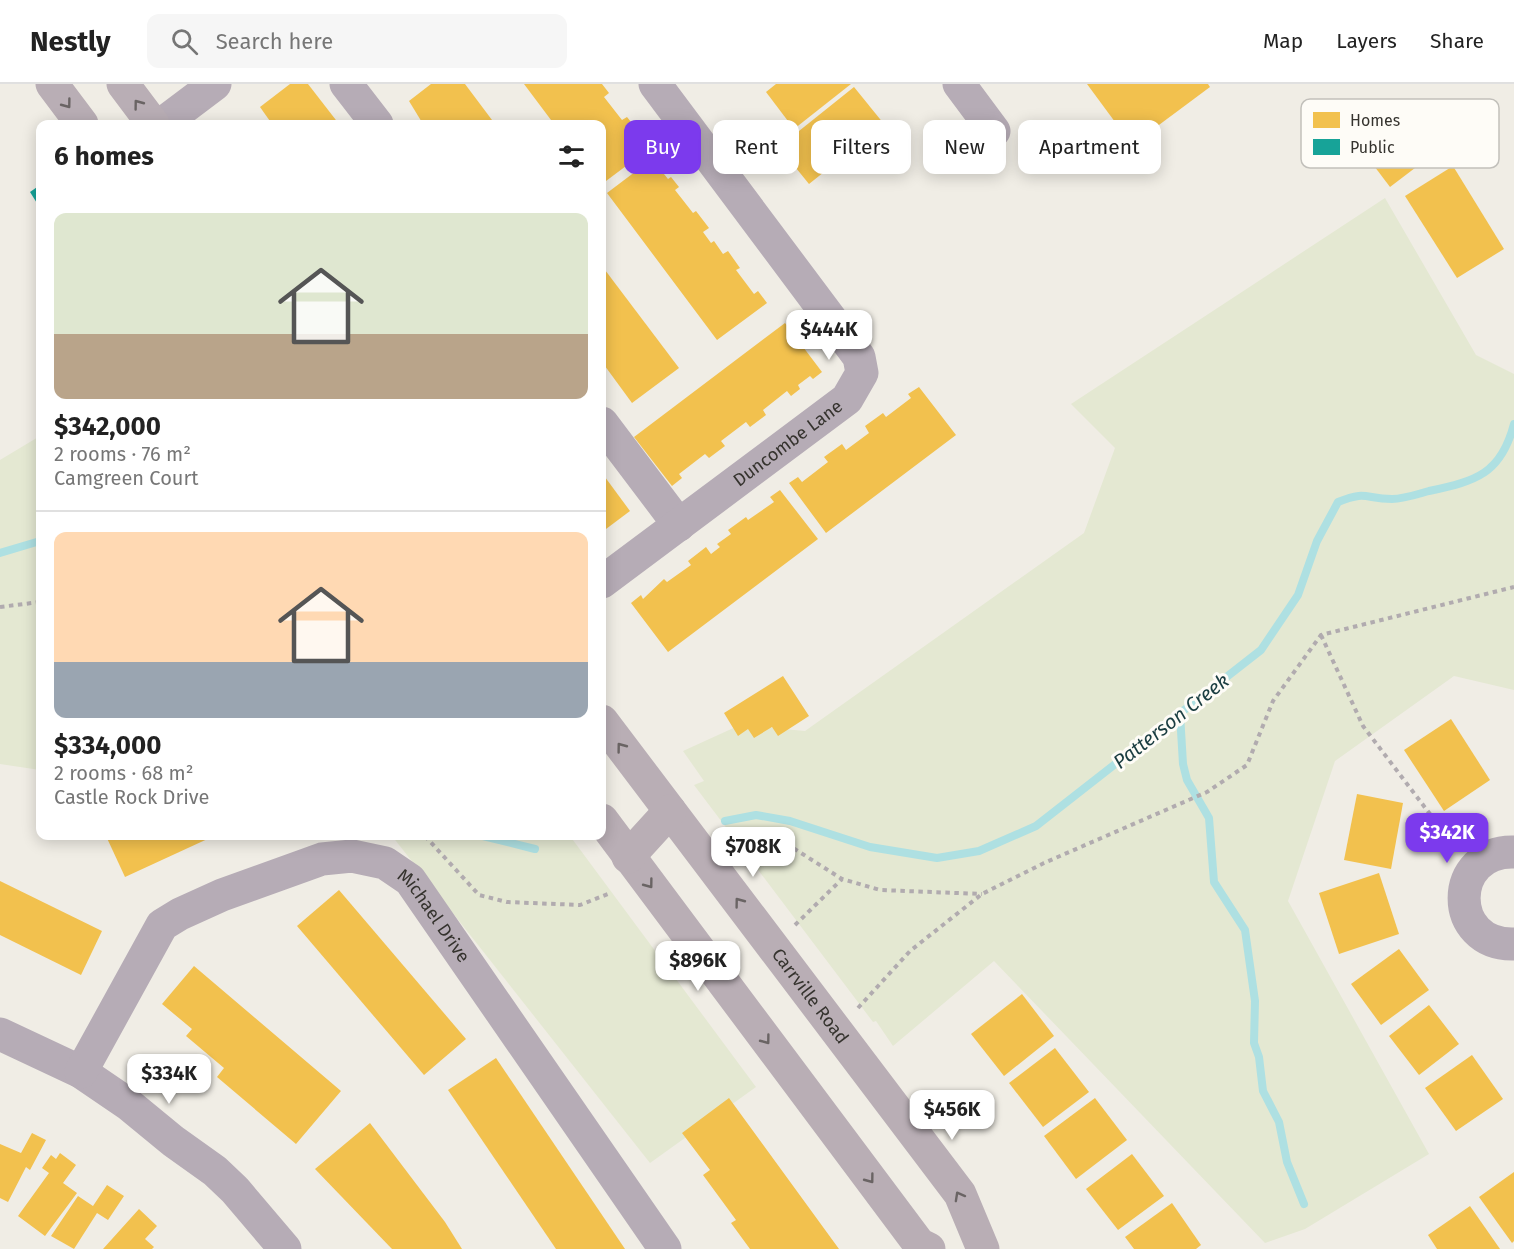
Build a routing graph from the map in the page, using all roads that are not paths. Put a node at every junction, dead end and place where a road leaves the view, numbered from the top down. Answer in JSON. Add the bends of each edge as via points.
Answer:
{"nodes":[{"id":1,"x":51,"y":84,"type":"edge"},
{"id":2,"x":123,"y":84,"type":"edge"},
{"id":3,"x":215,"y":84,"type":"edge"},
{"id":4,"x":346,"y":84,"type":"edge"},
{"id":5,"x":655,"y":84,"type":"edge"},
{"id":6,"x":959,"y":84,"type":"edge"},
{"id":7,"x":79,"y":120,"type":"edge"},
{"id":8,"x":150,"y":120,"type":"edge"},
{"id":9,"x":167,"y":120,"type":"edge"},
{"id":10,"x":374,"y":120,"type":"edge"},
{"id":11,"x":986,"y":120,"type":"edge"},
{"id":12,"x":606,"y":428,"type":"edge"},
{"id":13,"x":679,"y":525,"type":"junction"},
{"id":14,"x":606,"y":579,"type":"edge"},
{"id":15,"x":606,"y":726,"type":"edge"},
{"id":16,"x":670,"y":811,"type":"junction"},
{"id":17,"x":606,"y":826,"type":"edge"},
{"id":18,"x":1514,"y":852,"type":"edge"},
{"id":19,"x":628,"y":857,"type":"junction"},
{"id":20,"x":1514,"y":944,"type":"edge"},
{"id":21,"x":0,"y":1034,"type":"edge"},
{"id":22,"x":81,"y":1072,"type":"junction"},
{"id":23,"x":285,"y":1249,"type":"edge"},
{"id":24,"x":665,"y":1249,"type":"edge"},
{"id":25,"x":929,"y":1249,"type":"edge"},
{"id":26,"x":983,"y":1249,"type":"edge"}],
"edges":[{"from":1,"to":7,"type":"main road","one_way":true},
{"from":8,"to":2,"type":"main road","one_way":true},
{"from":3,"to":9,"type":"street"},
{"from":4,"to":10,"type":"street"},
{"from":5,"to":13,"type":"street","name":"Duncombe Lane","via":[[858,357],[862,374],[847,399]]},
{"from":6,"to":11,"type":"street"},
{"from":12,"to":13,"type":"street"},
{"from":13,"to":14,"type":"street","name":"Duncombe Lane"},
{"from":16,"to":15,"type":"main road","name":"Carrville Road","one_way":true},
{"from":16,"to":19,"type":"main road"},
{"from":26,"to":16,"type":"main road","name":"Carrville Road","one_way":true,"via":[[960,1194]]},
{"from":17,"to":19,"type":"main road"},
{"from":18,"to":20,"type":"street","via":[[1497,853],[1483,860],[1473,870],[1464,893],[1467,916],[1476,930],[1488,940]]},
{"from":19,"to":25,"type":"main road","one_way":true,"via":[[919,1244]]},
{"from":21,"to":22,"type":"street"},
{"from":22,"to":23,"type":"street","via":[[215,1171]]},
{"from":22,"to":24,"type":"street","name":"Michael Drive","via":[[162,926],[222,895],[322,859],[352,856],[386,862],[410,880]]}]}
